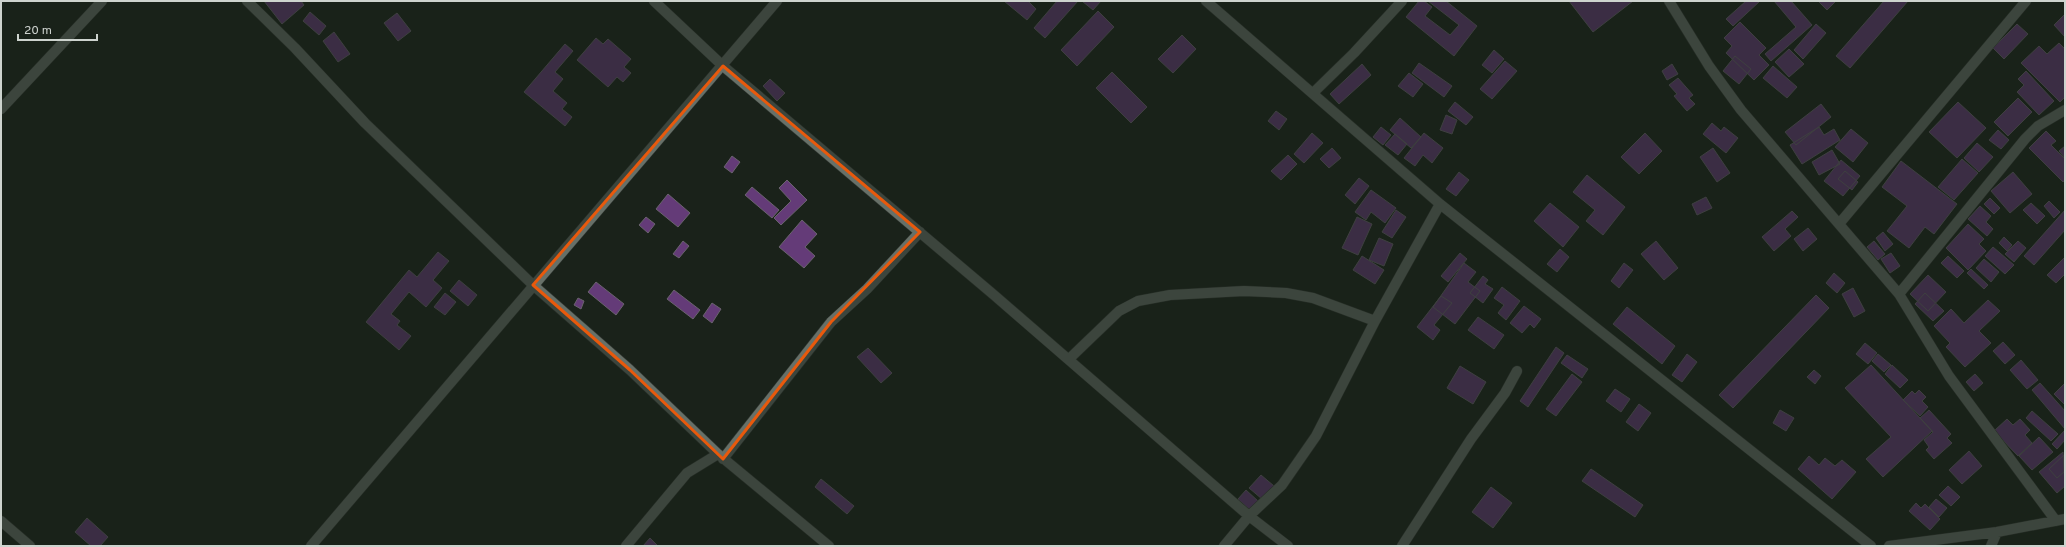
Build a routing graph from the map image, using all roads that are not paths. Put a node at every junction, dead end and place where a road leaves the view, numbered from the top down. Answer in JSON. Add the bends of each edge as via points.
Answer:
{"nodes":[{"id":1,"x":102,"y":1,"type":"edge"},
{"id":2,"x":247,"y":1,"type":"edge"},
{"id":3,"x":654,"y":1,"type":"edge"},
{"id":4,"x":778,"y":1,"type":"edge"},
{"id":5,"x":1206,"y":1,"type":"edge"},
{"id":6,"x":1402,"y":1,"type":"edge"},
{"id":7,"x":1669,"y":1,"type":"edge"},
{"id":8,"x":2026,"y":1,"type":"edge"},
{"id":9,"x":723,"y":66,"type":"junction"},
{"id":10,"x":1313,"y":93,"type":"junction"},
{"id":11,"x":1,"y":109,"type":"edge"},
{"id":12,"x":2065,"y":110,"type":"edge"},
{"id":13,"x":1440,"y":204,"type":"junction"},
{"id":14,"x":1839,"y":224,"type":"junction"},
{"id":15,"x":920,"y":232,"type":"junction"},
{"id":16,"x":533,"y":285,"type":"junction"},
{"id":17,"x":1899,"y":294,"type":"junction"},
{"id":18,"x":1375,"y":321,"type":"junction"},
{"id":19,"x":1069,"y":359,"type":"junction"},
{"id":20,"x":1517,"y":371,"type":"dead end"},
{"id":21,"x":720,"y":457,"type":"junction"},
{"id":22,"x":1249,"y":516,"type":"junction"},
{"id":23,"x":2060,"y":520,"type":"edge"},
{"id":24,"x":1,"y":521,"type":"edge"},
{"id":25,"x":1996,"y":532,"type":"junction"},
{"id":26,"x":30,"y":546,"type":"edge"},
{"id":27,"x":311,"y":546,"type":"edge"},
{"id":28,"x":626,"y":546,"type":"edge"},
{"id":29,"x":829,"y":546,"type":"edge"},
{"id":30,"x":1224,"y":546,"type":"edge"},
{"id":31,"x":1288,"y":546,"type":"edge"},
{"id":32,"x":1402,"y":546,"type":"edge"},
{"id":33,"x":1871,"y":546,"type":"edge"},
{"id":34,"x":1889,"y":546,"type":"edge"},
{"id":35,"x":1990,"y":546,"type":"edge"}],
"edges":[{"from":1,"to":11,"type":"street"},
{"from":2,"to":16,"type":"street","via":[[296,48],[364,123]]},
{"from":3,"to":9,"type":"street"},
{"from":4,"to":9,"type":"street"},
{"from":5,"to":10,"type":"street"},
{"from":6,"to":10,"type":"street"},
{"from":7,"to":14,"type":"street","via":[[1709,66],[1741,110]]},
{"from":8,"to":14,"type":"street"},
{"from":9,"to":15,"type":"street"},
{"from":9,"to":16,"type":"street"},
{"from":10,"to":13,"type":"street"},
{"from":12,"to":17,"type":"street","via":[[2038,126],[2024,139]]},
{"from":13,"to":18,"type":"street"},
{"from":13,"to":33,"type":"street"},
{"from":14,"to":17,"type":"street"},
{"from":15,"to":19,"type":"street"},
{"from":15,"to":21,"type":"street","via":[[867,289],[831,322]]},
{"from":16,"to":21,"type":"street","via":[[630,370]]},
{"from":16,"to":27,"type":"street"},
{"from":17,"to":23,"type":"street","via":[[1949,376]]},
{"from":18,"to":19,"type":"street","via":[[1313,298],[1286,293],[1244,290],[1170,295],[1138,300],[1119,311]]},
{"from":18,"to":22,"type":"street","via":[[1316,436],[1282,485]]},
{"from":19,"to":22,"type":"street"},
{"from":20,"to":32,"type":"street","via":[[1505,393],[1471,439]]},
{"from":21,"to":28,"type":"street","via":[[686,473]]},
{"from":21,"to":29,"type":"street"},
{"from":22,"to":30,"type":"street"},
{"from":22,"to":31,"type":"street"},
{"from":23,"to":25,"type":"street"},
{"from":24,"to":26,"type":"street"},
{"from":25,"to":34,"type":"street"},
{"from":25,"to":35,"type":"street"}]}
